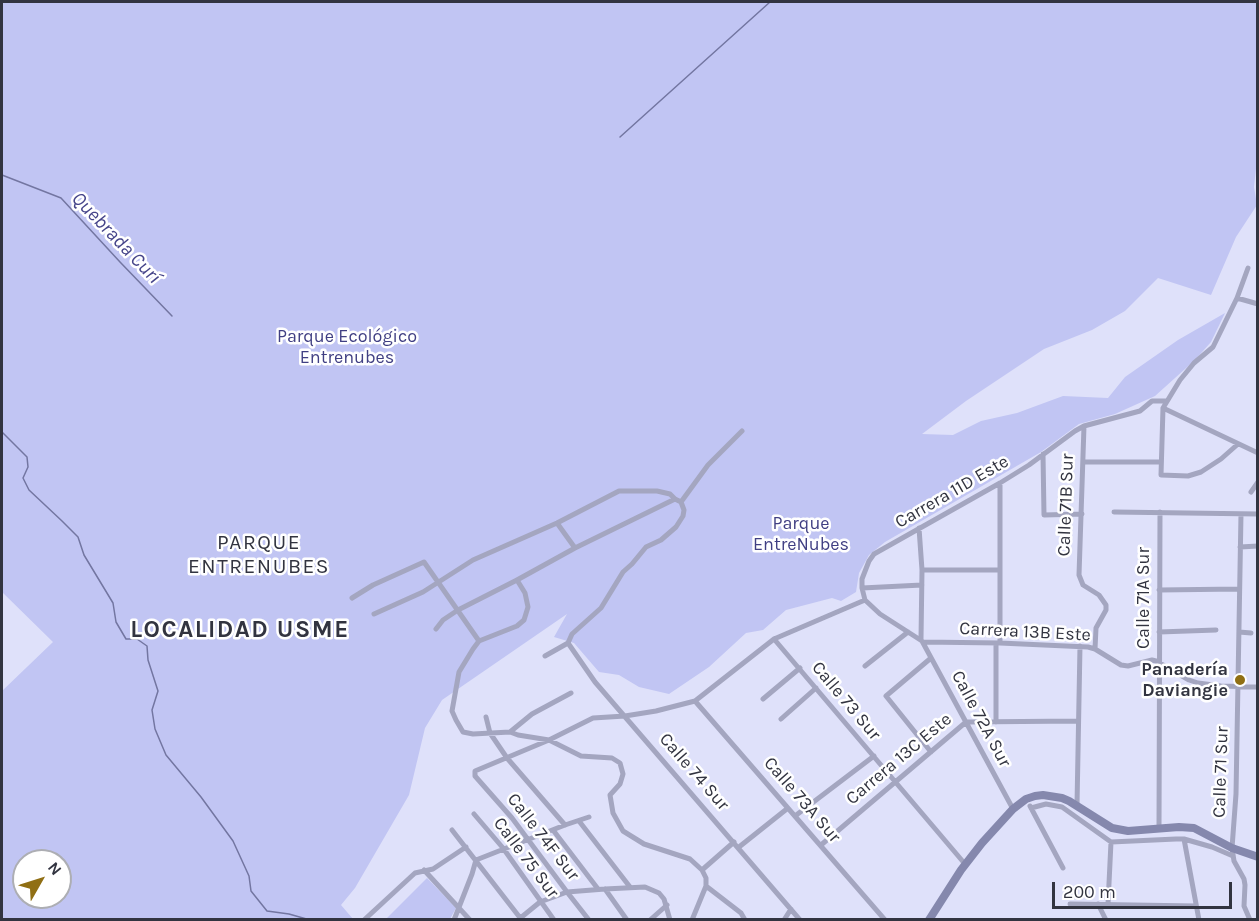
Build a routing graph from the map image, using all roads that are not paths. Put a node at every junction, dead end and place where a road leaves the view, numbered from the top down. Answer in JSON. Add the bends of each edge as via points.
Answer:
{"nodes":[{"id":1,"x":1248,"y":268,"type":"dead end"},
{"id":2,"x":1237,"y":298,"type":"junction"},
{"id":3,"x":1257,"y":304,"type":"edge"},
{"id":4,"x":1166,"y":401,"type":"junction"},
{"id":5,"x":1163,"y":408,"type":"junction"},
{"id":6,"x":1084,"y":426,"type":"junction"},
{"id":7,"x":742,"y":431,"type":"dead end"},
{"id":8,"x":1238,"y":444,"type":"junction"},
{"id":9,"x":1257,"y":453,"type":"edge"},
{"id":10,"x":1043,"y":454,"type":"junction"},
{"id":11,"x":1083,"y":462,"type":"junction"},
{"id":12,"x":1161,"y":462,"type":"junction"},
{"id":13,"x":1257,"y":482,"type":"edge"},
{"id":14,"x":1000,"y":483,"type":"junction"},
{"id":15,"x":1251,"y":492,"type":"dead end"},
{"id":16,"x":675,"y":499,"type":"junction"},
{"id":17,"x":681,"y":502,"type":"junction"},
{"id":18,"x":1114,"y":512,"type":"dead end"},
{"id":19,"x":1160,"y":512,"type":"junction"},
{"id":20,"x":1082,"y":514,"type":"junction"},
{"id":21,"x":1241,"y":514,"type":"junction"},
{"id":22,"x":1257,"y":514,"type":"edge"},
{"id":23,"x":557,"y":523,"type":"junction"},
{"id":24,"x":919,"y":528,"type":"junction"},
{"id":25,"x":1240,"y":546,"type":"junction"},
{"id":26,"x":1257,"y":546,"type":"edge"},
{"id":27,"x":575,"y":548,"type":"junction"},
{"id":28,"x":922,"y":570,"type":"junction"},
{"id":29,"x":1000,"y":570,"type":"junction"},
{"id":30,"x":517,"y":580,"type":"junction"},
{"id":31,"x":439,"y":582,"type":"junction"},
{"id":32,"x":922,"y":585,"type":"junction"},
{"id":33,"x":862,"y":588,"type":"junction"},
{"id":34,"x":1239,"y":589,"type":"junction"},
{"id":35,"x":1160,"y":590,"type":"junction"},
{"id":36,"x":352,"y":598,"type":"dead end"},
{"id":37,"x":865,"y":600,"type":"junction"},
{"id":38,"x":458,"y":610,"type":"junction"},
{"id":39,"x":374,"y":614,"type":"dead end"},
{"id":40,"x":436,"y":629,"type":"dead end"},
{"id":41,"x":1216,"y":630,"type":"dead end"},
{"id":42,"x":908,"y":632,"type":"junction"},
{"id":43,"x":1159,"y":632,"type":"junction"},
{"id":44,"x":1239,"y":632,"type":"junction"},
{"id":45,"x":1251,"y":633,"type":"dead end"},
{"id":46,"x":774,"y":639,"type":"junction"},
{"id":47,"x":479,"y":641,"type":"junction"},
{"id":48,"x":922,"y":641,"type":"junction"},
{"id":49,"x":568,"y":643,"type":"junction"},
{"id":50,"x":998,"y":643,"type":"junction"},
{"id":51,"x":1080,"y":646,"type":"junction"},
{"id":52,"x":1095,"y":649,"type":"junction"},
{"id":53,"x":545,"y":656,"type":"dead end"},
{"id":54,"x":931,"y":658,"type":"junction"},
{"id":55,"x":1159,"y":662,"type":"junction"},
{"id":56,"x":865,"y":666,"type":"dead end"},
{"id":57,"x":800,"y":668,"type":"junction"},
{"id":58,"x":1238,"y":686,"type":"junction"},
{"id":59,"x":1257,"y":687,"type":"edge"},
{"id":60,"x":816,"y":688,"type":"junction"},
{"id":61,"x":571,"y":693,"type":"dead end"},
{"id":62,"x":763,"y":699,"type":"dead end"},
{"id":63,"x":695,"y":701,"type":"junction"},
{"id":64,"x":625,"y":716,"type":"junction"},
{"id":65,"x":486,"y":717,"type":"dead end"},
{"id":66,"x":781,"y":719,"type":"dead end"},
{"id":67,"x":1078,"y":721,"type":"junction"},
{"id":68,"x":966,"y":722,"type":"junction"},
{"id":69,"x":996,"y":722,"type":"junction"},
{"id":70,"x":510,"y":732,"type":"junction"},
{"id":71,"x":490,"y":733,"type":"junction"},
{"id":72,"x":549,"y":740,"type":"junction"},
{"id":73,"x":931,"y":752,"type":"junction"},
{"id":74,"x":874,"y":756,"type":"junction"},
{"id":75,"x":507,"y":758,"type":"junction"},
{"id":76,"x":895,"y":782,"type":"junction"},
{"id":77,"x":1026,"y":799,"type":"junction"},
{"id":78,"x":1077,"y":805,"type":"junction"},
{"id":79,"x":788,"y":808,"type":"junction"},
{"id":80,"x":1030,"y":808,"type":"junction"},
{"id":81,"x":1013,"y":809,"type":"junction"},
{"id":82,"x":474,"y":814,"type":"dead end"},
{"id":83,"x":795,"y":816,"type":"junction"},
{"id":84,"x":589,"y":817,"type":"dead end"},
{"id":85,"x":579,"y":821,"type":"junction"},
{"id":86,"x":565,"y":825,"type":"junction"},
{"id":87,"x":1158,"y":828,"type":"junction"},
{"id":88,"x":452,"y":830,"type":"dead end"},
{"id":89,"x":553,"y":830,"type":"junction"},
{"id":90,"x":1184,"y":839,"type":"junction"},
{"id":91,"x":527,"y":840,"type":"junction"},
{"id":92,"x":734,"y":842,"type":"junction"},
{"id":93,"x":1111,"y":842,"type":"junction"},
{"id":94,"x":821,"y":845,"type":"junction"},
{"id":95,"x":466,"y":847,"type":"junction"},
{"id":96,"x":739,"y":847,"type":"junction"},
{"id":97,"x":503,"y":848,"type":"junction"},
{"id":98,"x":1233,"y":852,"type":"junction"},
{"id":99,"x":1257,"y":857,"type":"edge"},
{"id":100,"x":476,"y":860,"type":"junction"},
{"id":101,"x":965,"y":864,"type":"junction"},
{"id":102,"x":1063,"y":868,"type":"dead end"},
{"id":103,"x":424,"y":870,"type":"junction"},
{"id":104,"x":702,"y":870,"type":"junction"},
{"id":105,"x":706,"y":886,"type":"junction"},
{"id":106,"x":630,"y":887,"type":"junction"},
{"id":107,"x":605,"y":888,"type":"junction"},
{"id":108,"x":598,"y":889,"type":"junction"},
{"id":109,"x":567,"y":892,"type":"junction"},
{"id":110,"x":540,"y":902,"type":"junction"},
{"id":111,"x":1070,"y":904,"type":"dead end"},
{"id":112,"x":1098,"y":904,"type":"junction"},
{"id":113,"x":1108,"y":904,"type":"junction"},
{"id":114,"x":667,"y":905,"type":"junction"},
{"id":115,"x":1196,"y":906,"type":"junction"},
{"id":116,"x":459,"y":907,"type":"junction"},
{"id":117,"x":790,"y":909,"type":"junction"},
{"id":118,"x":520,"y":919,"type":"edge"},
{"id":119,"x":364,"y":920,"type":"edge"},
{"id":120,"x":454,"y":920,"type":"edge"},
{"id":121,"x":470,"y":920,"type":"edge"},
{"id":122,"x":554,"y":920,"type":"edge"},
{"id":123,"x":589,"y":920,"type":"edge"},
{"id":124,"x":627,"y":920,"type":"edge"},
{"id":125,"x":650,"y":920,"type":"edge"},
{"id":126,"x":670,"y":920,"type":"edge"},
{"id":127,"x":692,"y":920,"type":"edge"},
{"id":128,"x":745,"y":920,"type":"edge"},
{"id":129,"x":784,"y":920,"type":"edge"},
{"id":130,"x":800,"y":920,"type":"edge"},
{"id":131,"x":885,"y":920,"type":"edge"},
{"id":132,"x":929,"y":920,"type":"edge"},
{"id":133,"x":1106,"y":920,"type":"edge"},
{"id":134,"x":1199,"y":920,"type":"edge"},
{"id":135,"x":1250,"y":920,"type":"edge"}],
"edges":[{"from":1,"to":2,"type":"street"},
{"from":2,"to":3,"type":"street"},
{"from":2,"to":4,"type":"street","via":[[1213,347],[1194,363]]},
{"from":4,"to":5,"type":"street"},
{"from":4,"to":6,"type":"street","name":"Carrera 11D Este","via":[[1152,401],[1140,411]]},
{"from":5,"to":8,"type":"street"},
{"from":5,"to":12,"type":"street"},
{"from":6,"to":10,"type":"street","name":"Carrera 11D Este"},
{"from":6,"to":11,"type":"street","name":"Calle 71B Sur"},
{"from":7,"to":17,"type":"street","via":[[708,465]]},
{"from":8,"to":9,"type":"street"},
{"from":8,"to":12,"type":"street","via":[[1221,459],[1188,476],[1161,474]]},
{"from":10,"to":14,"type":"street","name":"Carrera 11D Este"},
{"from":10,"to":20,"type":"street","via":[[1044,514]]},
{"from":11,"to":12,"type":"street"},
{"from":11,"to":20,"type":"street","name":"Calle 71B Sur"},
{"from":13,"to":15,"type":"street"},
{"from":14,"to":24,"type":"street","name":"Carrera 11D Este"},
{"from":14,"to":29,"type":"street"},
{"from":16,"to":17,"type":"street"},
{"from":16,"to":23,"type":"street","via":[[657,491],[619,491]]},
{"from":16,"to":27,"type":"street"},
{"from":17,"to":49,"type":"street","via":[[683,516],[676,527],[646,547],[623,572],[601,608],[572,634]]},
{"from":18,"to":19,"type":"street"},
{"from":19,"to":21,"type":"street"},
{"from":19,"to":35,"type":"street","name":"Calle 71A Sur"},
{"from":20,"to":52,"type":"street","name":"Calle 71B Sur","via":[[1079,575],[1083,585],[1106,604],[1096,628]]},
{"from":21,"to":22,"type":"street"},
{"from":21,"to":25,"type":"street","name":"Calle 71 Sur"},
{"from":23,"to":27,"type":"street"},
{"from":23,"to":31,"type":"street","via":[[473,560]]},
{"from":24,"to":28,"type":"street","name":"Calle 72A Sur"},
{"from":24,"to":33,"type":"street","name":"Carrera 11D Este","via":[[874,554]]},
{"from":25,"to":26,"type":"street"},
{"from":25,"to":34,"type":"street","name":"Calle 71 Sur"},
{"from":27,"to":30,"type":"street"},
{"from":28,"to":29,"type":"street"},
{"from":28,"to":32,"type":"street","name":"Calle 72A Sur"},
{"from":29,"to":50,"type":"street"},
{"from":30,"to":38,"type":"street"},
{"from":30,"to":47,"type":"street","via":[[528,607],[524,620]]},
{"from":31,"to":36,"type":"street","via":[[424,562]]},
{"from":31,"to":38,"type":"street"},
{"from":31,"to":39,"type":"street"},
{"from":32,"to":33,"type":"street"},
{"from":32,"to":48,"type":"street","name":"Calle 72A Sur"},
{"from":33,"to":37,"type":"street","name":"Carrera 11D Este"},
{"from":34,"to":35,"type":"street"},
{"from":34,"to":44,"type":"street","name":"Calle 71 Sur"},
{"from":35,"to":43,"type":"street","name":"Calle 71A Sur"},
{"from":37,"to":42,"type":"street"},
{"from":37,"to":46,"type":"street"},
{"from":38,"to":40,"type":"street"},
{"from":38,"to":47,"type":"street"},
{"from":41,"to":43,"type":"street"},
{"from":42,"to":48,"type":"street"},
{"from":42,"to":56,"type":"street"},
{"from":43,"to":55,"type":"street","name":"Calle 71A Sur"},
{"from":44,"to":45,"type":"street"},
{"from":44,"to":58,"type":"street","name":"Calle 71 Sur"},
{"from":46,"to":57,"type":"street","name":"Calle 73 Sur"},
{"from":46,"to":63,"type":"street"},
{"from":47,"to":71,"type":"street","via":[[459,672],[452,711],[463,732]]},
{"from":48,"to":50,"type":"street","name":"Carrera 13B Este"},
{"from":48,"to":54,"type":"street","name":"Calle 72A Sur"},
{"from":49,"to":53,"type":"street"},
{"from":49,"to":64,"type":"street","name":"Calle 74 Sur"},
{"from":50,"to":51,"type":"street","name":"Carrera 13B Este"},
{"from":50,"to":69,"type":"street"},
{"from":51,"to":52,"type":"street","name":"Carrera 13B Este"},
{"from":51,"to":67,"type":"street"},
{"from":52,"to":55,"type":"street","name":"Carrera 13B Este","via":[[1121,665]]},
{"from":54,"to":68,"type":"street","name":"Calle 72A Sur"},
{"from":54,"to":73,"type":"street","via":[[886,695]]},
{"from":55,"to":58,"type":"street","via":[[1197,683]]},
{"from":55,"to":87,"type":"street","name":"Calle 71A Sur"},
{"from":57,"to":60,"type":"street","name":"Calle 73 Sur"},
{"from":57,"to":62,"type":"street"},
{"from":58,"to":59,"type":"street"},
{"from":58,"to":98,"type":"street","name":"Calle 71 Sur"},
{"from":60,"to":66,"type":"street"},
{"from":60,"to":74,"type":"street","name":"Calle 73 Sur"},
{"from":61,"to":70,"type":"street","via":[[532,714]]},
{"from":63,"to":64,"type":"street"},
{"from":63,"to":79,"type":"street","name":"Calle 73A Sur"},
{"from":64,"to":72,"type":"street","via":[[593,718]]},
{"from":64,"to":92,"type":"street","name":"Calle 74 Sur"},
{"from":65,"to":71,"type":"street"},
{"from":67,"to":69,"type":"street","name":"Carrera 13C Este"},
{"from":67,"to":78,"type":"street"},
{"from":68,"to":69,"type":"street","name":"Carrera 13C Este"},
{"from":68,"to":73,"type":"street","name":"Carrera 13C Este"},
{"from":68,"to":81,"type":"street","name":"Calle 72A Sur"},
{"from":70,"to":71,"type":"street"},
{"from":70,"to":72,"type":"street"},
{"from":71,"to":75,"type":"street"},
{"from":72,"to":75,"type":"street"},
{"from":72,"to":104,"type":"street","via":[[581,756],[612,758],[620,763],[620,784],[610,795],[613,813],[623,831],[644,844],[690,859]]},
{"from":73,"to":76,"type":"street","name":"Carrera 13C Este"},
{"from":74,"to":76,"type":"street","name":"Calle 73 Sur"},
{"from":74,"to":83,"type":"street"},
{"from":75,"to":86,"type":"street"},
{"from":75,"to":91,"type":"street","name":"Calle 74F Sur","via":[[474,773]]},
{"from":76,"to":94,"type":"street","name":"Carrera 13C Este"},
{"from":76,"to":101,"type":"street","name":"Calle 73 Sur"},
{"from":77,"to":78,"type":"main road","via":[[1053,795]]},
{"from":77,"to":80,"type":"street"},
{"from":77,"to":81,"type":"main road"},
{"from":78,"to":87,"type":"main road","via":[[1112,828]]},
{"from":79,"to":83,"type":"street","name":"Calle 73A Sur"},
{"from":79,"to":96,"type":"street"},
{"from":80,"to":93,"type":"street","via":[[1046,804],[1062,807]]},
{"from":80,"to":102,"type":"street"},
{"from":81,"to":101,"type":"main road"},
{"from":82,"to":97,"type":"street","name":"Calle 75 Sur"},
{"from":83,"to":94,"type":"street","name":"Calle 73A Sur"},
{"from":84,"to":85,"type":"street"},
{"from":85,"to":86,"type":"street"},
{"from":85,"to":106,"type":"street"},
{"from":86,"to":89,"type":"street"},
{"from":87,"to":98,"type":"main road","via":[[1194,828]]},
{"from":88,"to":95,"type":"street"},
{"from":89,"to":91,"type":"street"},
{"from":89,"to":108,"type":"street"},
{"from":90,"to":93,"type":"street"},
{"from":90,"to":98,"type":"street"},
{"from":90,"to":115,"type":"street"},
{"from":91,"to":97,"type":"street"},
{"from":91,"to":109,"type":"street","name":"Calle 74F Sur"},
{"from":92,"to":96,"type":"street","name":"Calle 74 Sur"},
{"from":92,"to":104,"type":"street"},
{"from":93,"to":113,"type":"street"},
{"from":94,"to":131,"type":"street","name":"Calle 73A Sur"},
{"from":95,"to":100,"type":"street"},
{"from":95,"to":103,"type":"street","via":[[433,869]]},
{"from":96,"to":117,"type":"street","name":"Calle 74 Sur"},
{"from":97,"to":100,"type":"street"},
{"from":97,"to":110,"type":"street","name":"Calle 75 Sur"},
{"from":98,"to":99,"type":"main road"},
{"from":98,"to":135,"type":"street","name":"Calle 71 Sur","via":[[1244,879],[1244,906]]},
{"from":100,"to":116,"type":"street"},
{"from":100,"to":118,"type":"street"},
{"from":101,"to":132,"type":"main road"},
{"from":103,"to":116,"type":"street"},
{"from":103,"to":119,"type":"street","via":[[415,873]]},
{"from":104,"to":105,"type":"street"},
{"from":105,"to":127,"type":"street"},
{"from":105,"to":128,"type":"street"},
{"from":106,"to":107,"type":"street"},
{"from":106,"to":114,"type":"street","via":[[645,887],[659,893]]},
{"from":107,"to":108,"type":"street"},
{"from":107,"to":124,"type":"street"},
{"from":108,"to":109,"type":"street"},
{"from":109,"to":110,"type":"street"},
{"from":109,"to":123,"type":"street","name":"Calle 74F Sur"},
{"from":110,"to":118,"type":"street"},
{"from":110,"to":122,"type":"street","name":"Calle 75 Sur"},
{"from":111,"to":112,"type":"street"},
{"from":112,"to":113,"type":"street"},
{"from":112,"to":133,"type":"street"},
{"from":113,"to":115,"type":"street"},
{"from":114,"to":125,"type":"street"},
{"from":114,"to":126,"type":"street"},
{"from":115,"to":134,"type":"street"},
{"from":116,"to":120,"type":"street"},
{"from":116,"to":121,"type":"street"},
{"from":117,"to":129,"type":"street"},
{"from":117,"to":130,"type":"street","name":"Calle 74 Sur"}]}
